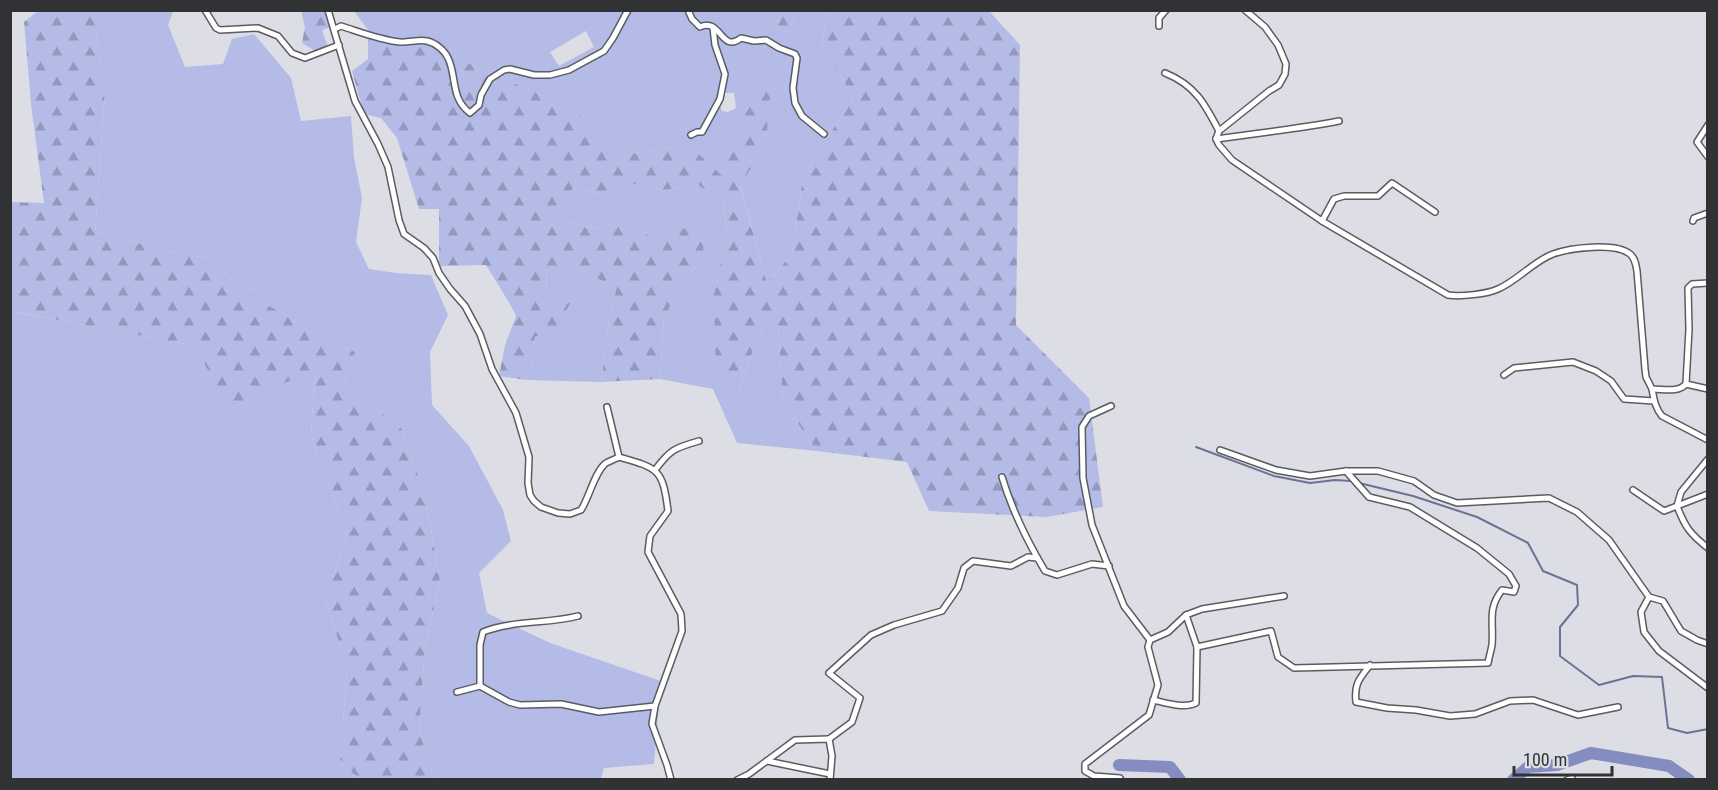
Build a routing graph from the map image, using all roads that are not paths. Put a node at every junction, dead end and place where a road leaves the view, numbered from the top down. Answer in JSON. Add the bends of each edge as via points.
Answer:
{"nodes":[{"id":1,"x":204,"y":10,"type":"edge"},
{"id":2,"x":328,"y":10,"type":"edge"},
{"id":3,"x":628,"y":10,"type":"edge"},
{"id":4,"x":688,"y":10,"type":"edge"},
{"id":5,"x":1166,"y":10,"type":"edge"},
{"id":6,"x":1245,"y":10,"type":"edge"},
{"id":7,"x":713,"y":26,"type":"junction"},
{"id":8,"x":1159,"y":26,"type":"dead end"},
{"id":9,"x":335,"y":29,"type":"junction"},
{"id":10,"x":339,"y":45,"type":"junction"},
{"id":11,"x":1165,"y":73,"type":"dead end"},
{"id":12,"x":1339,"y":121,"type":"dead end"},
{"id":13,"x":1707,"y":125,"type":"edge"},
{"id":14,"x":1219,"y":131,"type":"junction"},
{"id":15,"x":824,"y":134,"type":"dead end"},
{"id":16,"x":691,"y":135,"type":"dead end"},
{"id":17,"x":1216,"y":139,"type":"junction"},
{"id":18,"x":1707,"y":157,"type":"edge"},
{"id":19,"x":1435,"y":212,"type":"dead end"},
{"id":20,"x":1707,"y":213,"type":"edge"},
{"id":21,"x":1322,"y":221,"type":"junction"},
{"id":22,"x":1693,"y":221,"type":"dead end"},
{"id":23,"x":1707,"y":283,"type":"edge"},
{"id":24,"x":1504,"y":375,"type":"dead end"},
{"id":25,"x":1686,"y":384,"type":"junction"},
{"id":26,"x":1652,"y":389,"type":"junction"},
{"id":27,"x":1707,"y":389,"type":"edge"},
{"id":28,"x":1654,"y":401,"type":"junction"},
{"id":29,"x":1111,"y":406,"type":"dead end"},
{"id":30,"x":607,"y":407,"type":"dead end"},
{"id":31,"x":1707,"y":440,"type":"edge"},
{"id":32,"x":699,"y":441,"type":"dead end"},
{"id":33,"x":1220,"y":450,"type":"dead end"},
{"id":34,"x":619,"y":457,"type":"junction"},
{"id":35,"x":1707,"y":459,"type":"edge"},
{"id":36,"x":655,"y":470,"type":"junction"},
{"id":37,"x":1346,"y":471,"type":"junction"},
{"id":38,"x":1002,"y":477,"type":"dead end"},
{"id":39,"x":1633,"y":490,"type":"dead end"},
{"id":40,"x":1707,"y":494,"type":"edge"},
{"id":41,"x":1677,"y":506,"type":"junction"},
{"id":42,"x":1707,"y":548,"type":"edge"},
{"id":43,"x":1036,"y":558,"type":"junction"},
{"id":44,"x":1109,"y":566,"type":"junction"},
{"id":45,"x":1284,"y":596,"type":"dead end"},
{"id":46,"x":1649,"y":597,"type":"junction"},
{"id":47,"x":1186,"y":615,"type":"junction"},
{"id":48,"x":578,"y":616,"type":"dead end"},
{"id":49,"x":1150,"y":640,"type":"junction"},
{"id":50,"x":1707,"y":644,"type":"edge"},
{"id":51,"x":1197,"y":647,"type":"junction"},
{"id":52,"x":1370,"y":665,"type":"junction"},
{"id":53,"x":480,"y":686,"type":"junction"},
{"id":54,"x":1707,"y":688,"type":"edge"},
{"id":55,"x":457,"y":692,"type":"dead end"},
{"id":56,"x":1153,"y":700,"type":"junction"},
{"id":57,"x":655,"y":706,"type":"junction"},
{"id":58,"x":1618,"y":707,"type":"dead end"},
{"id":59,"x":829,"y":740,"type":"junction"},
{"id":60,"x":767,"y":761,"type":"junction"},
{"id":61,"x":830,"y":777,"type":"edge"},
{"id":62,"x":670,"y":780,"type":"edge"},
{"id":63,"x":737,"y":780,"type":"edge"},
{"id":64,"x":1121,"y":780,"type":"edge"}],
"edges":[{"from":1,"to":10,"type":"street","via":[[220,30],[258,28],[278,36],[292,53],[305,58]]},
{"from":2,"to":9,"type":"street"},
{"from":3,"to":9,"type":"street","via":[[604,51],[569,70],[550,75],[504,70],[490,79],[479,105],[470,113],[454,89],[445,52],[435,45],[426,41],[385,40],[341,26]]},
{"from":4,"to":7,"type":"street","via":[[700,27]]},
{"from":5,"to":8,"type":"street","via":[[1159,18]]},
{"from":6,"to":14,"type":"street","via":[[1278,45],[1286,64],[1285,74],[1279,85]]},
{"from":7,"to":15,"type":"street","via":[[732,42],[741,38],[766,40],[795,54],[795,103],[802,116]]},
{"from":7,"to":16,"type":"street","via":[[725,74],[720,99],[702,132]]},
{"from":9,"to":10,"type":"street"},
{"from":10,"to":34,"type":"street","via":[[355,101],[388,167],[404,234],[433,258],[444,281],[465,306],[516,413],[529,457],[528,483],[534,501],[558,513],[581,510],[604,464]]},
{"from":11,"to":14,"type":"street","via":[[1179,79],[1202,99]]},
{"from":12,"to":17,"type":"street"},
{"from":13,"to":18,"type":"street","via":[[1697,142]]},
{"from":14,"to":17,"type":"street"},
{"from":17,"to":21,"type":"street","via":[[1232,160]]},
{"from":19,"to":21,"type":"street","via":[[1392,183],[1378,196],[1335,199]]},
{"from":20,"to":22,"type":"street"},
{"from":21,"to":26,"type":"street","via":[[1442,293],[1456,296],[1498,289],[1551,255],[1602,248],[1628,253],[1637,271],[1646,377]]},
{"from":23,"to":25,"type":"street","via":[[1688,288]]},
{"from":24,"to":28,"type":"street","via":[[1514,368],[1573,362],[1611,381],[1624,399]]},
{"from":25,"to":26,"type":"street","via":[[1678,390]]},
{"from":25,"to":27,"type":"street"},
{"from":26,"to":28,"type":"street"},
{"from":28,"to":31,"type":"street","via":[[1662,416]]},
{"from":29,"to":44,"type":"street","via":[[1089,416],[1082,427],[1085,490],[1092,525]]},
{"from":30,"to":34,"type":"street"},
{"from":32,"to":36,"type":"street","via":[[668,453]]},
{"from":33,"to":37,"type":"street","via":[[1276,470],[1310,476]]},
{"from":34,"to":36,"type":"street"},
{"from":35,"to":41,"type":"street","via":[[1681,492]]},
{"from":36,"to":57,"type":"street","via":[[666,492],[668,511],[650,536],[648,552],[681,614],[682,631]]},
{"from":37,"to":46,"type":"street","via":[[1378,471],[1414,481],[1434,495],[1457,503],[1549,498],[1577,512],[1609,540]]},
{"from":37,"to":52,"type":"street","via":[[1369,497],[1410,507],[1477,548],[1509,574],[1516,586],[1514,592],[1502,590],[1495,599],[1488,663]]},
{"from":38,"to":43,"type":"street"},
{"from":39,"to":41,"type":"street","via":[[1664,510]]},
{"from":40,"to":41,"type":"street"},
{"from":41,"to":42,"type":"street","via":[[1684,524]]},
{"from":43,"to":44,"type":"street","via":[[1045,571],[1056,574],[1092,564]]},
{"from":43,"to":59,"type":"street","via":[[1028,557],[1011,566],[973,561],[964,568],[958,588],[942,611],[872,635],[829,673],[860,698],[852,722]]},
{"from":44,"to":49,"type":"street","via":[[1124,606]]},
{"from":45,"to":47,"type":"street"},
{"from":46,"to":50,"type":"street","via":[[1663,601],[1682,631]]},
{"from":46,"to":54,"type":"street","via":[[1641,612],[1644,633],[1659,651]]},
{"from":47,"to":49,"type":"street","via":[[1168,632]]},
{"from":47,"to":51,"type":"street"},
{"from":48,"to":53,"type":"street","via":[[483,632]]},
{"from":49,"to":56,"type":"street","via":[[1148,647],[1158,685]]},
{"from":51,"to":52,"type":"street","via":[[1271,631],[1278,657],[1294,668]]},
{"from":51,"to":56,"type":"street","via":[[1196,703],[1184,706]]},
{"from":52,"to":58,"type":"street","via":[[1358,680],[1356,702],[1450,716],[1475,714],[1510,701],[1533,700],[1578,715]]},
{"from":53,"to":55,"type":"street"},
{"from":53,"to":57,"type":"street","via":[[520,705],[561,704],[599,712]]},
{"from":56,"to":64,"type":"street","via":[[1149,715],[1085,764],[1085,771],[1094,776]]},
{"from":57,"to":62,"type":"street","via":[[652,724]]},
{"from":59,"to":60,"type":"street","via":[[795,740]]},
{"from":59,"to":61,"type":"street"},
{"from":60,"to":61,"type":"street"},
{"from":60,"to":63,"type":"street"}]}
